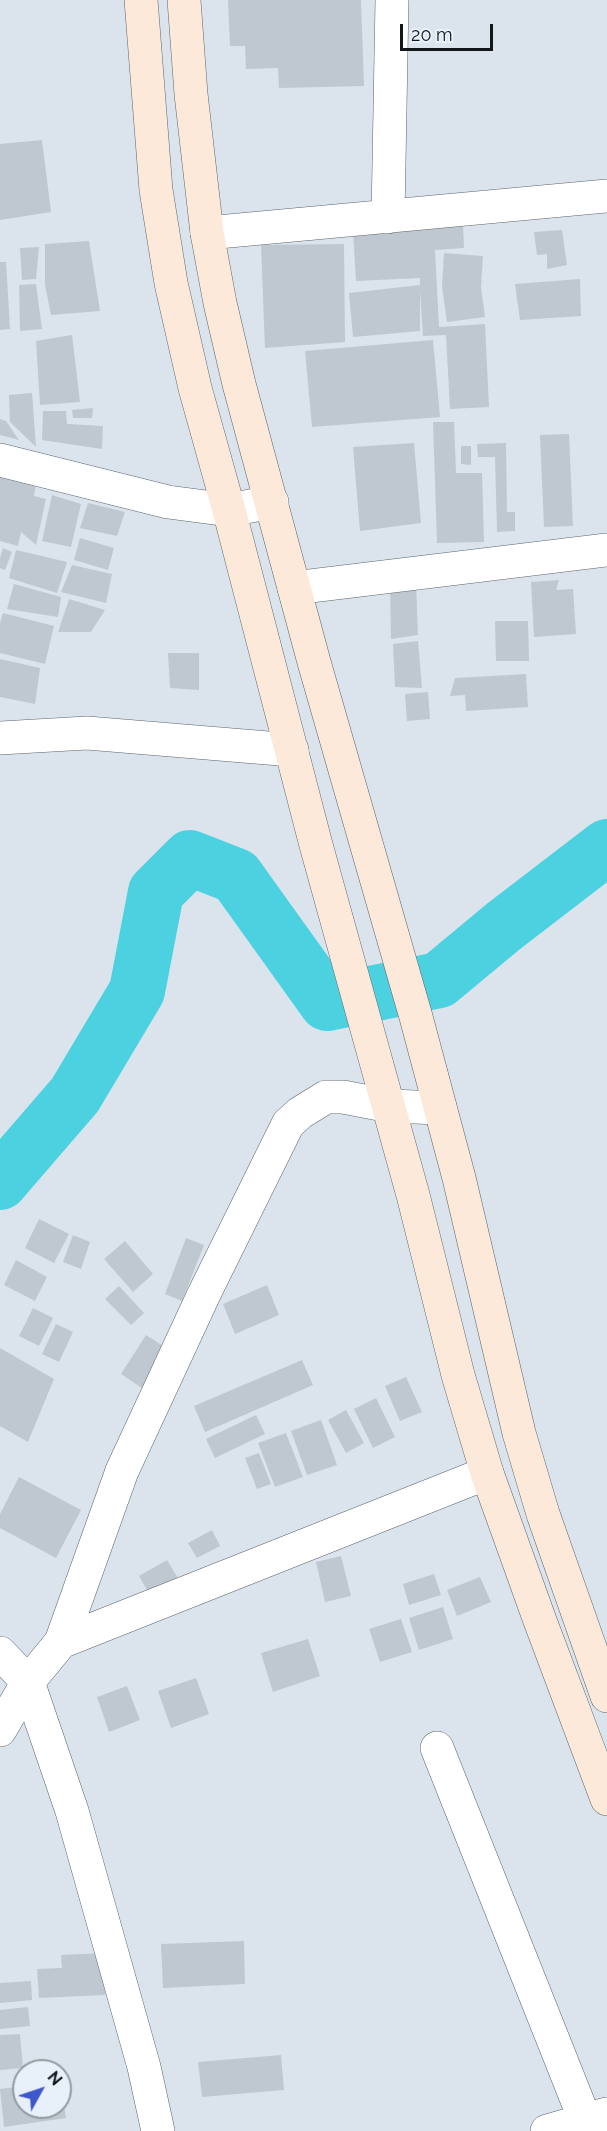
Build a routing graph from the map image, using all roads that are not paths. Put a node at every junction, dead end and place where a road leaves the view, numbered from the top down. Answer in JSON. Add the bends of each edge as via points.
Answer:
{"nodes":[{"id":1,"x":141,"y":0,"type":"edge"},
{"id":2,"x":184,"y":0,"type":"edge"},
{"id":3,"x":392,"y":0,"type":"edge"},
{"id":4,"x":607,"y":196,"type":"edge"},
{"id":5,"x":388,"y":218,"type":"junction"},
{"id":6,"x":207,"y":233,"type":"junction"},
{"id":7,"x":0,"y":460,"type":"edge"},
{"id":8,"x":272,"y":502,"type":"junction"},
{"id":9,"x":229,"y":510,"type":"junction"},
{"id":10,"x":607,"y":550,"type":"edge"},
{"id":11,"x":294,"y":588,"type":"junction"},
{"id":12,"x":0,"y":738,"type":"edge"},
{"id":13,"x":292,"y":750,"type":"junction"},
{"id":14,"x":390,"y":1106,"type":"junction"},
{"id":15,"x":440,"y":1108,"type":"junction"},
{"id":16,"x":487,"y":1473,"type":"junction"},
{"id":17,"x":61,"y":1642,"type":"junction"},
{"id":18,"x":0,"y":1653,"type":"edge"},
{"id":19,"x":28,"y":1682,"type":"junction"},
{"id":20,"x":607,"y":1696,"type":"edge"},
{"id":21,"x":0,"y":1730,"type":"edge"},
{"id":22,"x":437,"y":1748,"type":"dead end"},
{"id":23,"x":607,"y":1800,"type":"edge"},
{"id":24,"x":596,"y":2117,"type":"edge"},
{"id":25,"x":158,"y":2131,"type":"edge"},
{"id":26,"x":547,"y":2131,"type":"edge"}],
"edges":[{"from":1,"to":9,"type":"main road","via":[[156,189],[171,283]]},
{"from":2,"to":6,"type":"main road"},
{"from":3,"to":5,"type":"street"},
{"from":4,"to":5,"type":"street"},
{"from":5,"to":6,"type":"street"},
{"from":6,"to":8,"type":"main road","via":[[239,384]]},
{"from":7,"to":9,"type":"street","via":[[168,502]]},
{"from":8,"to":9,"type":"street"},
{"from":8,"to":11,"type":"main road"},
{"from":9,"to":13,"type":"main road"},
{"from":10,"to":11,"type":"street"},
{"from":11,"to":15,"type":"main road"},
{"from":12,"to":13,"type":"street","via":[[87,734]]},
{"from":13,"to":14,"type":"main road"},
{"from":14,"to":15,"type":"street"},
{"from":14,"to":16,"type":"main road"},
{"from":14,"to":17,"type":"street","via":[[326,1097],[288,1124],[122,1471]]},
{"from":15,"to":20,"type":"main road","via":[[519,1433],[546,1524]]},
{"from":16,"to":17,"type":"street"},
{"from":16,"to":23,"type":"main road"},
{"from":17,"to":19,"type":"street"},
{"from":18,"to":19,"type":"street"},
{"from":19,"to":21,"type":"street"},
{"from":19,"to":25,"type":"street","via":[[72,1811],[144,2067]]},
{"from":22,"to":24,"type":"street"},
{"from":24,"to":26,"type":"street"}]}
